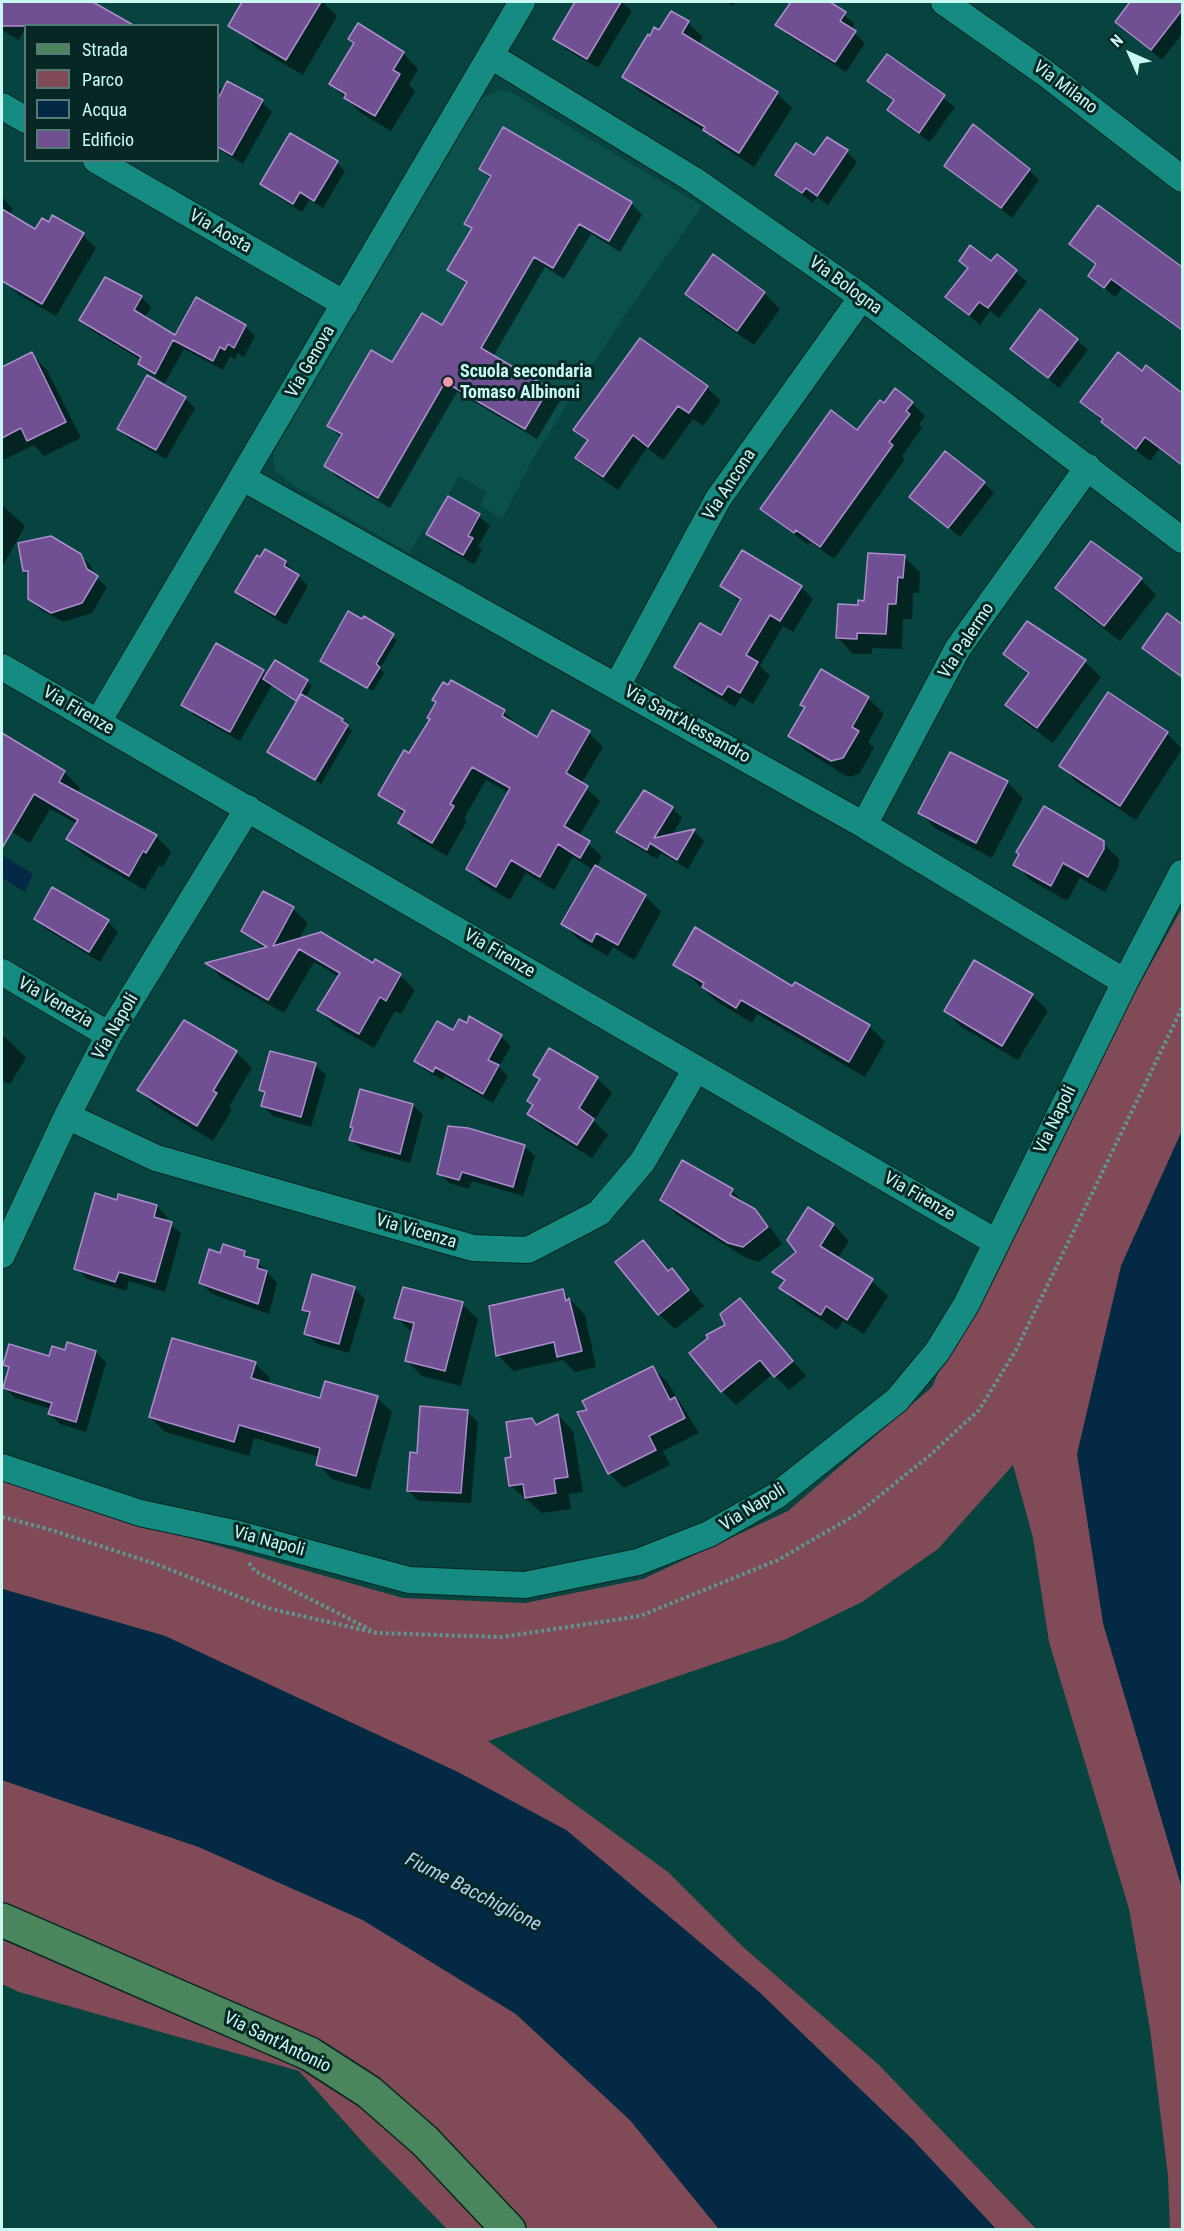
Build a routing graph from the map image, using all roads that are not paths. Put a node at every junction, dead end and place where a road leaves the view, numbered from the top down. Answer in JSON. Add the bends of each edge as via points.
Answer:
{"nodes":[{"id":1,"x":522,"y":2,"type":"edge"},
{"id":2,"x":944,"y":2,"type":"edge"},
{"id":3,"x":491,"y":56,"type":"junction"},
{"id":4,"x":2,"y":106,"type":"edge"},
{"id":5,"x":24,"y":119,"type":"edge"},
{"id":6,"x":99,"y":162,"type":"edge"},
{"id":7,"x":1182,"y":179,"type":"edge"},
{"id":8,"x":862,"y":297,"type":"junction"},
{"id":9,"x":345,"y":304,"type":"junction"},
{"id":10,"x":1088,"y":467,"type":"junction"},
{"id":11,"x":243,"y":478,"type":"junction"},
{"id":12,"x":1182,"y":540,"type":"edge"},
{"id":13,"x":2,"y":667,"type":"edge"},
{"id":14,"x":617,"y":686,"type":"junction"},
{"id":15,"x":98,"y":722,"type":"junction"},
{"id":16,"x":248,"y":808,"type":"junction"},
{"id":17,"x":864,"y":825,"type":"junction"},
{"id":18,"x":1182,"y":873,"type":"edge"},
{"id":19,"x":2,"y":972,"type":"edge"},
{"id":20,"x":1125,"y":982,"type":"junction"},
{"id":21,"x":109,"y":1035,"type":"junction"},
{"id":22,"x":696,"y":1069,"type":"junction"},
{"id":23,"x":67,"y":1116,"type":"junction"},
{"id":24,"x":996,"y":1242,"type":"junction"},
{"id":25,"x":2,"y":1255,"type":"edge"},
{"id":26,"x":2,"y":1467,"type":"edge"},
{"id":27,"x":2,"y":1920,"type":"edge"},
{"id":28,"x":509,"y":2229,"type":"edge"}],
"edges":[{"from":1,"to":3,"type":"street","name":"Via Genova"},
{"from":2,"to":7,"type":"street","name":"Via Milano","via":[[1046,73]]},
{"from":3,"to":8,"type":"street","name":"Via Bologna","via":[[694,180]]},
{"from":3,"to":9,"type":"street","name":"Via Genova"},
{"from":4,"to":5,"type":"street"},
{"from":6,"to":9,"type":"street","name":"Via Aosta"},
{"from":8,"to":10,"type":"street","name":"Via Bologna"},
{"from":8,"to":14,"type":"street","name":"Via Ancona","via":[[718,499]]},
{"from":9,"to":11,"type":"street","name":"Via Genova"},
{"from":10,"to":12,"type":"street","name":"Via Bologna"},
{"from":10,"to":17,"type":"street","name":"Via Palermo","via":[[958,648]]},
{"from":11,"to":14,"type":"street","name":"Via Sant'Alessandro"},
{"from":11,"to":15,"type":"street","name":"Via Genova"},
{"from":13,"to":15,"type":"street","name":"Via Firenze"},
{"from":14,"to":17,"type":"street","name":"Via Sant'Alessandro"},
{"from":15,"to":16,"type":"street","name":"Via Firenze"},
{"from":16,"to":21,"type":"street","name":"Via Napoli"},
{"from":16,"to":22,"type":"street","name":"Via Firenze"},
{"from":17,"to":20,"type":"street","name":"Via Sant'Alessandro"},
{"from":18,"to":20,"type":"street","name":"Via Napoli"},
{"from":19,"to":21,"type":"street","name":"Via Venezia"},
{"from":20,"to":24,"type":"street","name":"Via Napoli"},
{"from":21,"to":23,"type":"street","name":"Via Napoli"},
{"from":22,"to":23,"type":"street","name":"Via Vicenza","via":[[643,1161],[599,1213],[528,1250],[473,1248],[168,1161]]},
{"from":22,"to":24,"type":"street","name":"Via Firenze"},
{"from":23,"to":25,"type":"street","name":"Via Napoli"},
{"from":24,"to":26,"type":"street","name":"Via Napoli","via":[[966,1305],[937,1352],[897,1400],[776,1496],[709,1534],[638,1562],[525,1585],[409,1580],[238,1534],[140,1513]]},
{"from":27,"to":28,"type":"street","name":"Via Sant'Antonio","via":[[310,2054],[369,2092],[417,2134]]}]}
